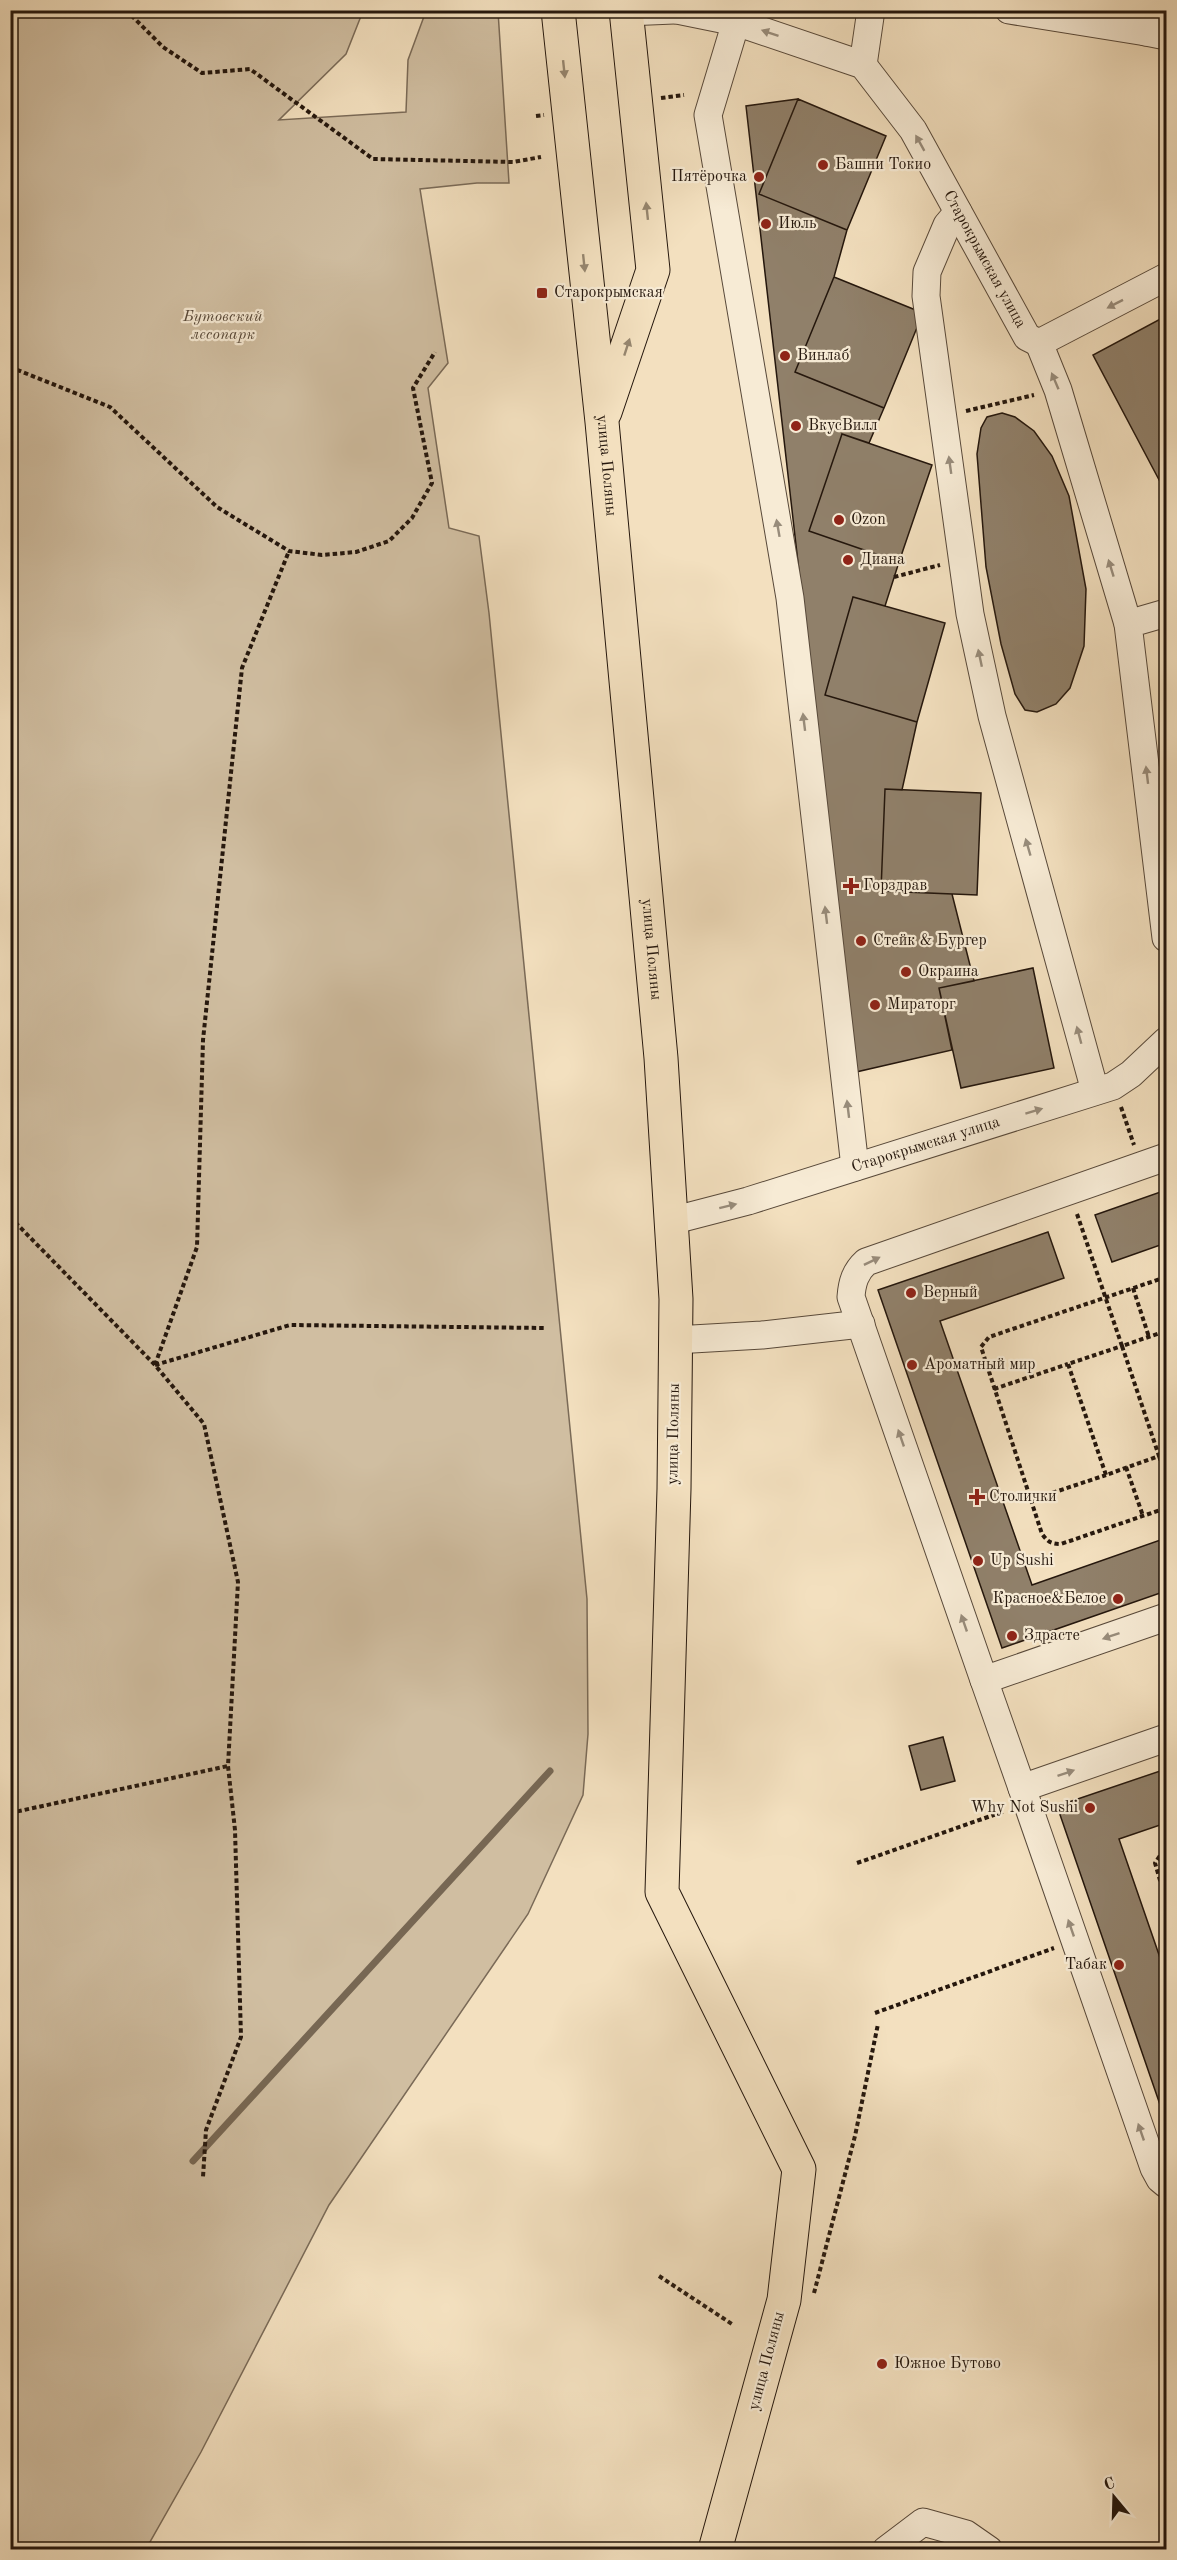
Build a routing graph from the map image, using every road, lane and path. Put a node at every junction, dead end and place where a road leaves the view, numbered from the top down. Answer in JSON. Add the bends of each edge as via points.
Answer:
{"nodes":[{"id":1,"x":126,"y":10,"type":"edge"},
{"id":2,"x":558,"y":10,"type":"edge"},
{"id":3,"x":675,"y":10,"type":"edge"},
{"id":4,"x":871,"y":10,"type":"edge"},
{"id":5,"x":1009,"y":10,"type":"edge"},
{"id":6,"x":626,"y":11,"type":"edge"},
{"id":7,"x":736,"y":22,"type":"junction"},
{"id":8,"x":1155,"y":26,"type":"edge"},
{"id":9,"x":863,"y":65,"type":"junction"},
{"id":10,"x":541,"y":157,"type":"dead end"},
{"id":11,"x":958,"y":212,"type":"junction"},
{"id":12,"x":1167,"y":277,"type":"edge"},
{"id":13,"x":1039,"y":343,"type":"junction"},
{"id":14,"x":435,"y":352,"type":"dead end"},
{"id":15,"x":10,"y":367,"type":"edge"},
{"id":16,"x":1058,"y":390,"type":"junction"},
{"id":17,"x":945,"y":416,"type":"junction"},
{"id":18,"x":602,"y":422,"type":"junction"},
{"id":19,"x":289,"y":551,"type":"junction"},
{"id":20,"x":963,"y":560,"type":"junction"},
{"id":21,"x":894,"y":577,"type":"dead end"},
{"id":22,"x":1167,"y":613,"type":"edge"},
{"id":23,"x":1128,"y":624,"type":"junction"},
{"id":24,"x":1167,"y":938,"type":"edge"},
{"id":25,"x":1167,"y":1041,"type":"edge"},
{"id":26,"x":1095,"y":1091,"type":"junction"},
{"id":27,"x":1167,"y":1157,"type":"edge"},
{"id":28,"x":855,"y":1167,"type":"junction"},
{"id":29,"x":10,"y":1217,"type":"edge"},
{"id":30,"x":1080,"y":1220,"type":"dead end"},
{"id":31,"x":671,"y":1221,"type":"junction"},
{"id":32,"x":1167,"y":1277,"type":"edge"},
{"id":33,"x":1133,"y":1288,"type":"junction"},
{"id":34,"x":1106,"y":1297,"type":"junction"},
{"id":35,"x":861,"y":1324,"type":"junction"},
{"id":36,"x":544,"y":1328,"type":"dead end"},
{"id":37,"x":1167,"y":1331,"type":"edge"},
{"id":38,"x":1149,"y":1337,"type":"junction"},
{"id":39,"x":675,"y":1340,"type":"junction"},
{"id":40,"x":1122,"y":1346,"type":"junction"},
{"id":41,"x":1068,"y":1364,"type":"junction"},
{"id":42,"x":155,"y":1365,"type":"junction"},
{"id":43,"x":993,"y":1389,"type":"junction"},
{"id":44,"x":1167,"y":1454,"type":"edge"},
{"id":45,"x":1160,"y":1456,"type":"junction"},
{"id":46,"x":1126,"y":1467,"type":"junction"},
{"id":47,"x":1106,"y":1474,"type":"junction"},
{"id":48,"x":1167,"y":1477,"type":"edge"},
{"id":49,"x":1031,"y":1500,"type":"junction"},
{"id":50,"x":1167,"y":1508,"type":"edge"},
{"id":51,"x":1143,"y":1516,"type":"junction"},
{"id":52,"x":1167,"y":1617,"type":"edge"},
{"id":53,"x":984,"y":1680,"type":"junction"},
{"id":54,"x":1167,"y":1738,"type":"edge"},
{"id":55,"x":228,"y":1766,"type":"junction"},
{"id":56,"x":1024,"y":1796,"type":"junction"},
{"id":57,"x":10,"y":1813,"type":"edge"},
{"id":58,"x":1167,"y":1852,"type":"edge"},
{"id":59,"x":857,"y":1863,"type":"dead end"},
{"id":60,"x":1167,"y":1901,"type":"edge"},
{"id":61,"x":1075,"y":1940,"type":"junction"},
{"id":62,"x":875,"y":2013,"type":"dead end"},
{"id":63,"x":878,"y":2024,"type":"dead end"},
{"id":64,"x":202,"y":2177,"type":"dead end"},
{"id":65,"x":1167,"y":2184,"type":"edge"},
{"id":66,"x":659,"y":2276,"type":"dead end"},
{"id":67,"x":812,"y":2298,"type":"dead end"},
{"id":68,"x":732,"y":2324,"type":"dead end"},
{"id":69,"x":715,"y":2550,"type":"edge"},
{"id":70,"x":886,"y":2550,"type":"edge"},
{"id":71,"x":988,"y":2550,"type":"edge"}],
"edges":[{"from":1,"to":10,"type":"path","via":[[163,47],[202,74],[250,69],[374,159],[513,162]]},
{"from":2,"to":18,"type":"main road","name":"улица Поляны","one_way":true},
{"from":3,"to":6,"type":"street"},
{"from":3,"to":7,"type":"street"},
{"from":4,"to":9,"type":"street"},
{"from":5,"to":8,"type":"street"},
{"from":18,"to":6,"type":"main road","one_way":true,"via":[[653,270]]},
{"from":9,"to":7,"type":"street","one_way":true},
{"from":28,"to":7,"type":"street","one_way":true,"via":[[790,598],[708,115]]},
{"from":11,"to":9,"type":"street","name":"Старокрымская улица","one_way":true,"via":[[913,130]]},
{"from":11,"to":13,"type":"street","name":"Старокрымская улица","via":[[1027,338]]},
{"from":11,"to":17,"type":"street","via":[[947,225],[927,272],[926,296]]},
{"from":12,"to":13,"type":"street","name":"Старокрымская улица","one_way":true},
{"from":16,"to":13,"type":"street","one_way":true},
{"from":14,"to":19,"type":"path","via":[[413,388],[432,483],[412,518],[389,541],[356,552],[322,555]]},
{"from":15,"to":19,"type":"path","via":[[110,407],[217,507]]},
{"from":16,"to":17,"type":"path"},
{"from":23,"to":16,"type":"street","one_way":true},
{"from":20,"to":17,"type":"street","one_way":true},
{"from":18,"to":31,"type":"main road","name":"улица Поляны","via":[[661,1058]]},
{"from":19,"to":42,"type":"path","via":[[242,668],[203,1040],[197,1247]]},
{"from":20,"to":21,"type":"path"},
{"from":26,"to":20,"type":"street","one_way":true,"via":[[992,716]]},
{"from":22,"to":23,"type":"street"},
{"from":24,"to":23,"type":"street","one_way":true},
{"from":25,"to":26,"type":"street","name":"Старокрымская улица","via":[[1131,1074],[1113,1086]]},
{"from":28,"to":26,"type":"street","name":"Старокрымская улица","one_way":true},
{"from":35,"to":27,"type":"street","one_way":true,"via":[[851,1297],[852,1283],[866,1262]]},
{"from":31,"to":28,"type":"street","name":"Старокрымская улица","one_way":true},
{"from":29,"to":42,"type":"path"},
{"from":30,"to":34,"type":"path"},
{"from":31,"to":39,"type":"main road","name":"улица Поляны"},
{"from":32,"to":33,"type":"path"},
{"from":33,"to":34,"type":"path"},
{"from":33,"to":38,"type":"path"},
{"from":34,"to":40,"type":"path"},
{"from":34,"to":43,"type":"path","via":[[984,1340],[981,1353]]},
{"from":35,"to":39,"type":"street"},
{"from":53,"to":35,"type":"street","one_way":true},
{"from":36,"to":42,"type":"path","via":[[290,1325]]},
{"from":37,"to":38,"type":"path"},
{"from":38,"to":40,"type":"path"},
{"from":39,"to":69,"type":"main road","name":"улица Поляны","via":[[662,1892],[799,2169],[784,2300]]},
{"from":40,"to":41,"type":"path"},
{"from":40,"to":45,"type":"path"},
{"from":41,"to":43,"type":"path"},
{"from":41,"to":47,"type":"path"},
{"from":42,"to":55,"type":"path","via":[[204,1424],[238,1582]]},
{"from":43,"to":49,"type":"path"},
{"from":44,"to":45,"type":"path"},
{"from":45,"to":46,"type":"path"},
{"from":45,"to":48,"type":"path"},
{"from":46,"to":47,"type":"path"},
{"from":46,"to":51,"type":"path"},
{"from":47,"to":49,"type":"path"},
{"from":49,"to":51,"type":"path","via":[[1042,1534],[1053,1544]]},
{"from":50,"to":51,"type":"path"},
{"from":52,"to":53,"type":"street","one_way":true},
{"from":53,"to":56,"type":"street"},
{"from":56,"to":54,"type":"street","one_way":true},
{"from":55,"to":57,"type":"path"},
{"from":55,"to":64,"type":"path","via":[[235,1830],[241,2037],[206,2130]]},
{"from":56,"to":59,"type":"path"},
{"from":61,"to":56,"type":"street","one_way":true},
{"from":58,"to":60,"type":"path","via":[[1155,1863]]},
{"from":61,"to":62,"type":"path"},
{"from":65,"to":61,"type":"street","one_way":true,"via":[[1154,2168]]},
{"from":63,"to":67,"type":"path","via":[[855,2136]]},
{"from":66,"to":68,"type":"path"},
{"from":70,"to":71,"type":"street","via":[[923,2523],[966,2534]]}]}
